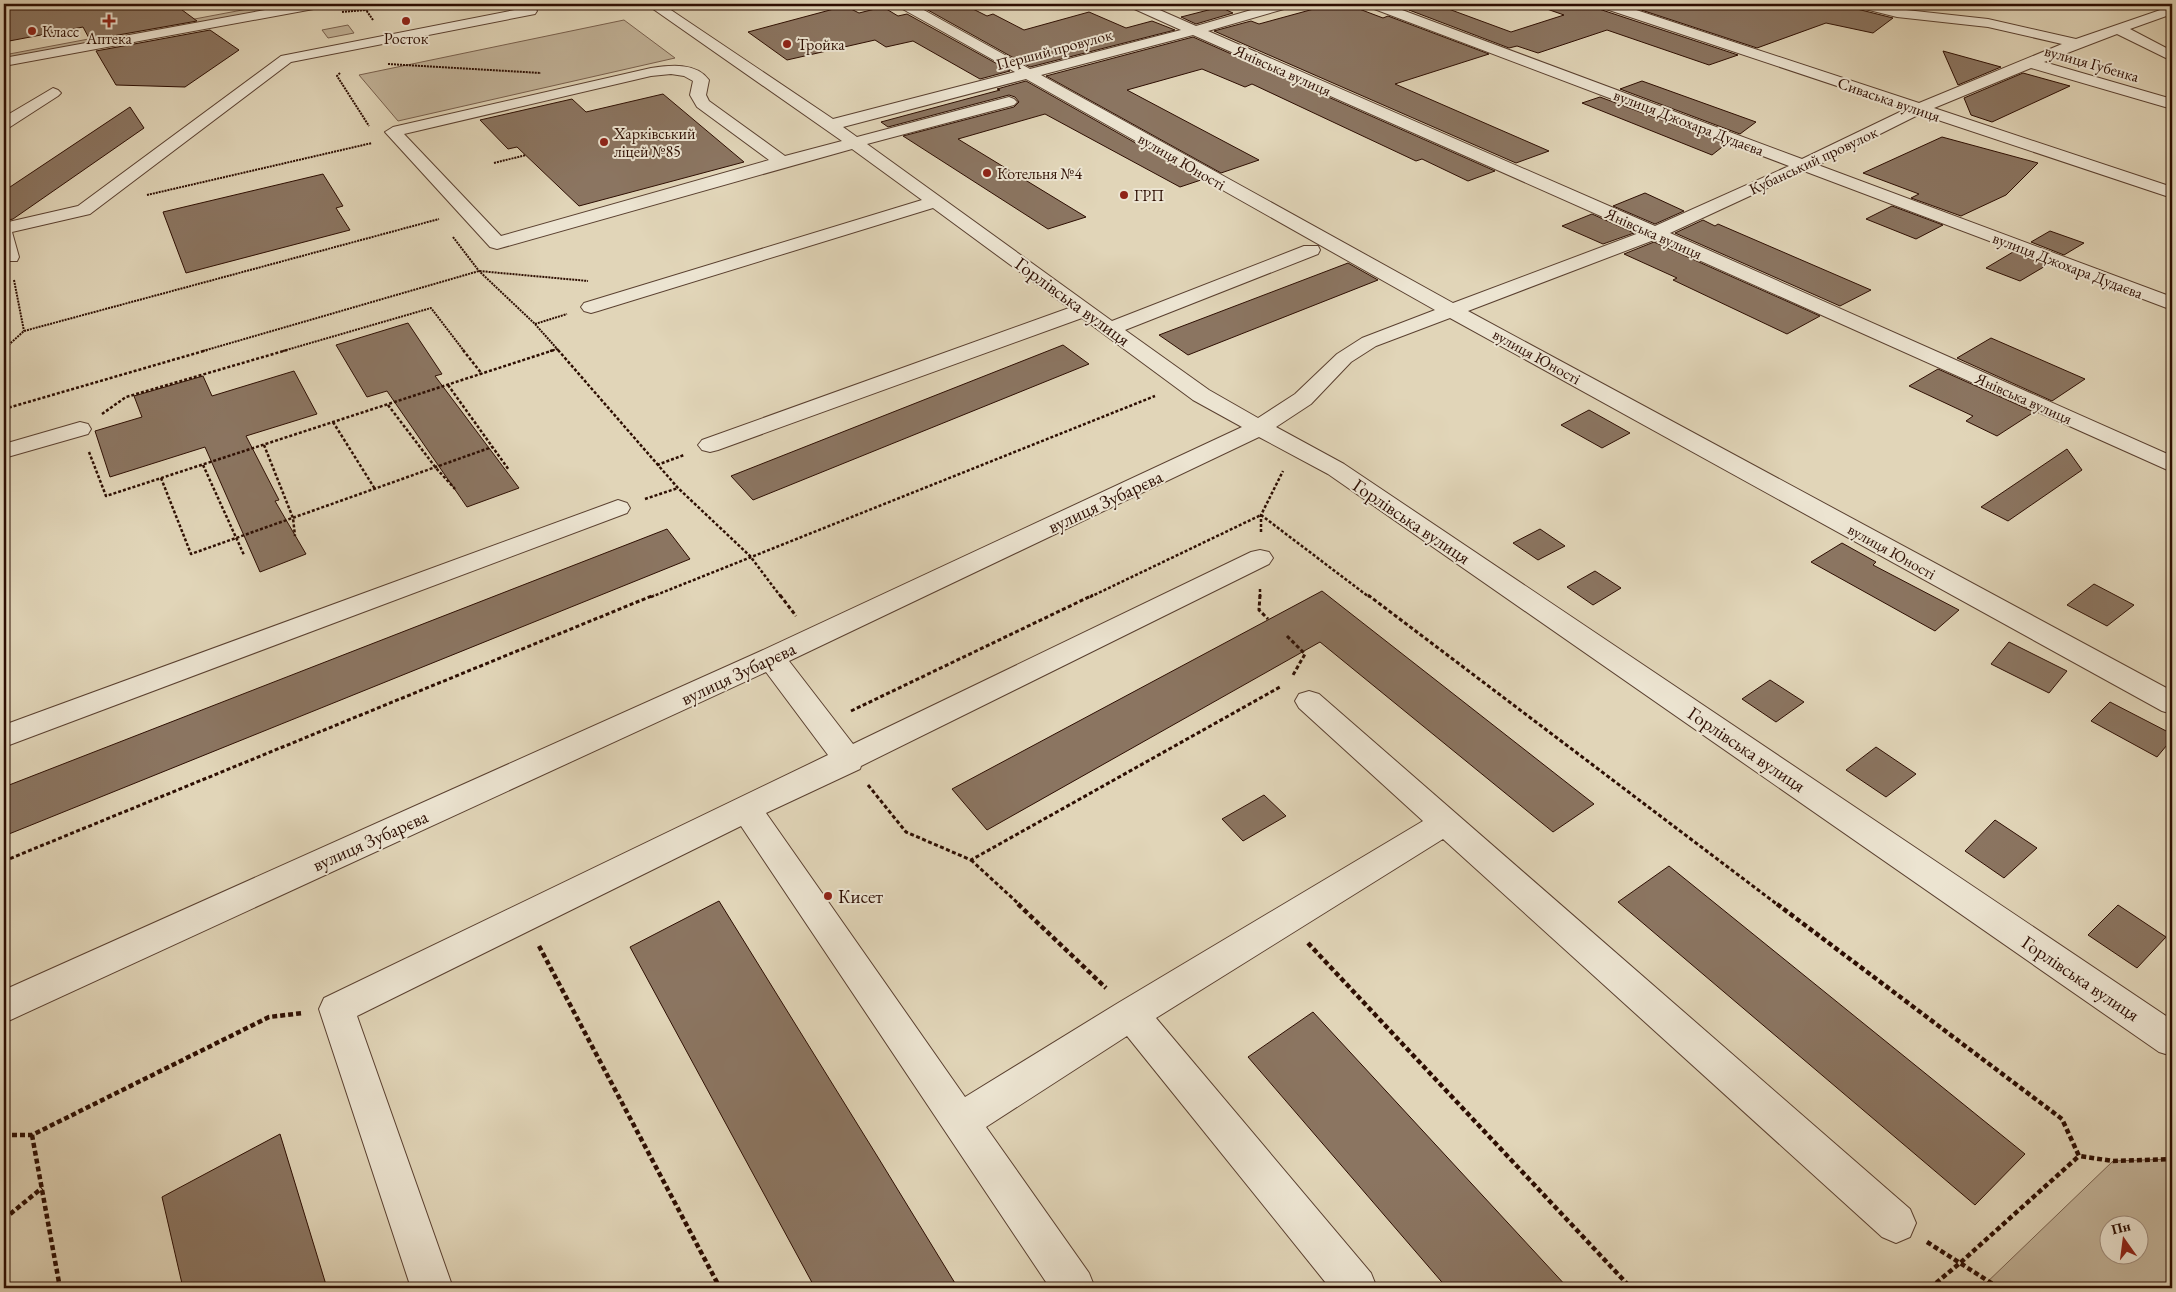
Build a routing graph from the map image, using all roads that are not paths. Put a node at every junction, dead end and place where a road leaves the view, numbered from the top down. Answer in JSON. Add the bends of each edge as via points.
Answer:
{"nodes":[{"id":1,"x":319,"y":4,"type":"edge"},
{"id":2,"x":653,"y":4,"type":"edge"},
{"id":3,"x":904,"y":4,"type":"edge"},
{"id":4,"x":1134,"y":4,"type":"edge"},
{"id":5,"x":1286,"y":4,"type":"edge"},
{"id":6,"x":1374,"y":4,"type":"edge"},
{"id":7,"x":1605,"y":4,"type":"edge"},
{"id":8,"x":1862,"y":4,"type":"edge"},
{"id":9,"x":1974,"y":6,"type":"dead end"},
{"id":10,"x":2172,"y":10,"type":"edge"},
{"id":11,"x":530,"y":11,"type":"dead end"},
{"id":12,"x":1988,"y":23,"type":"junction"},
{"id":13,"x":2117,"y":28,"type":"junction"},
{"id":14,"x":1192,"y":31,"type":"junction"},
{"id":15,"x":2077,"y":43,"type":"junction"},
{"id":16,"x":2172,"y":57,"type":"edge"},
{"id":17,"x":4,"y":62,"type":"edge"},
{"id":18,"x":2031,"y":63,"type":"junction"},
{"id":19,"x":1030,"y":73,"type":"junction"},
{"id":20,"x":54,"y":93,"type":"dead end"},
{"id":21,"x":1009,"y":102,"type":"dead end"},
{"id":22,"x":2172,"y":104,"type":"edge"},
{"id":23,"x":1919,"y":109,"type":"junction"},
{"id":24,"x":4,"y":124,"type":"edge"},
{"id":25,"x":830,"y":125,"type":"junction"},
{"id":26,"x":855,"y":144,"type":"junction"},
{"id":27,"x":782,"y":162,"type":"junction"},
{"id":28,"x":1804,"y":165,"type":"junction"},
{"id":29,"x":2172,"y":193,"type":"edge"},
{"id":30,"x":935,"y":202,"type":"junction"},
{"id":31,"x":4,"y":228,"type":"edge"},
{"id":32,"x":1655,"y":233,"type":"junction"},
{"id":33,"x":4,"y":234,"type":"edge"},
{"id":34,"x":1310,"y":250,"type":"dead end"},
{"id":35,"x":10,"y":257,"type":"road end"},
{"id":36,"x":2172,"y":304,"type":"edge"},
{"id":37,"x":591,"y":306,"type":"dead end"},
{"id":38,"x":1084,"y":310,"type":"junction"},
{"id":39,"x":1454,"y":310,"type":"junction"},
{"id":40,"x":1111,"y":328,"type":"junction"},
{"id":41,"x":1260,"y":428,"type":"junction"},
{"id":42,"x":80,"y":429,"type":"road end"},
{"id":43,"x":710,"y":445,"type":"dead end"},
{"id":44,"x":4,"y":451,"type":"edge"},
{"id":45,"x":2172,"y":465,"type":"edge"},
{"id":46,"x":618,"y":508,"type":"dead end"},
{"id":47,"x":1260,"y":558,"type":"dead end"},
{"id":48,"x":771,"y":658,"type":"junction"},
{"id":49,"x":1300,"y":691,"type":"road end"},
{"id":50,"x":2172,"y":704,"type":"edge"},
{"id":51,"x":4,"y":736,"type":"edge"},
{"id":52,"x":849,"y":761,"type":"junction"},
{"id":53,"x":747,"y":810,"type":"junction"},
{"id":54,"x":1446,"y":822,"type":"junction"},
{"id":55,"x":4,"y":1006,"type":"edge"},
{"id":56,"x":1131,"y":1014,"type":"junction"},
{"id":57,"x":2172,"y":1040,"type":"edge"},
{"id":58,"x":960,"y":1122,"type":"junction"},
{"id":59,"x":1896,"y":1223,"type":"road end"},
{"id":60,"x":432,"y":1288,"type":"edge"},
{"id":61,"x":1074,"y":1288,"type":"edge"},
{"id":62,"x":1356,"y":1288,"type":"edge"}],
"edges":[{"from":1,"to":17,"type":"street"},
{"from":2,"to":25,"type":"street","name":"Горлівська вулиця"},
{"from":3,"to":19,"type":"street","name":"вулиця Юності"},
{"from":4,"to":14,"type":"street","name":"Янівська вулиця"},
{"from":5,"to":14,"type":"street","name":"Перший провулок"},
{"from":6,"to":28,"type":"street","name":"вулиця Джохара Дудаєва"},
{"from":7,"to":23,"type":"street","name":"Сиваська вулиця"},
{"from":8,"to":12,"type":"street","name":"вулиця Губенка","via":[[1897,13]]},
{"from":9,"to":12,"type":"street"},
{"from":10,"to":13,"type":"street","name":"Кубанський провулок"},
{"from":11,"to":31,"type":"street","via":[[286,59],[84,210]]},
{"from":12,"to":15,"type":"street","name":"вулиця Губенка"},
{"from":13,"to":15,"type":"street","name":"Кубанський провулок"},
{"from":13,"to":16,"type":"street"},
{"from":14,"to":19,"type":"street","name":"Перший провулок"},
{"from":14,"to":32,"type":"street","name":"Янівська вулиця"},
{"from":15,"to":18,"type":"street","name":"Кубанський провулок"},
{"from":18,"to":22,"type":"street","name":"вулиця Губенка"},
{"from":18,"to":23,"type":"street","name":"Кубанський провулок"},
{"from":19,"to":25,"type":"street","name":"Перший провулок"},
{"from":19,"to":39,"type":"street","name":"вулиця Юності","via":[[1328,243]]},
{"from":20,"to":24,"type":"street"},
{"from":21,"to":26,"type":"street"},
{"from":23,"to":28,"type":"street","name":"Кубанський провулок"},
{"from":23,"to":29,"type":"street","name":"Сиваська вулиця"},
{"from":25,"to":26,"type":"street","name":"Горлівська вулиця"},
{"from":26,"to":27,"type":"street"},
{"from":26,"to":30,"type":"street","name":"Горлівська вулиця"},
{"from":27,"to":27,"type":"street","via":[[497,243],[394,132],[651,72],[681,69],[693,72],[701,80],[698,95],[703,104]]},
{"from":28,"to":32,"type":"street","name":"Кубанський провулок"},
{"from":28,"to":36,"type":"street","name":"вулиця Джохара Дудаєва"},
{"from":30,"to":37,"type":"street"},
{"from":30,"to":38,"type":"street","name":"Горлівська вулиця"},
{"from":32,"to":39,"type":"street","name":"Кубанський провулок"},
{"from":32,"to":45,"type":"street","name":"Янівська вулиця"},
{"from":33,"to":35,"type":"street"},
{"from":34,"to":40,"type":"street"},
{"from":38,"to":40,"type":"street","name":"Горлівська вулиця"},
{"from":38,"to":43,"type":"street"},
{"from":39,"to":41,"type":"street","name":"вулиця Зубарєва","via":[[1356,349],[1303,399]]},
{"from":39,"to":50,"type":"street","name":"вулиця Юності"},
{"from":40,"to":41,"type":"street","name":"Горлівська вулиця","via":[[1201,395]]},
{"from":41,"to":48,"type":"street","name":"вулиця Зубарєва"},
{"from":41,"to":57,"type":"street","name":"Горлівська вулиця","via":[[1297,445],[1345,474]]},
{"from":42,"to":44,"type":"street"},
{"from":46,"to":51,"type":"street"},
{"from":47,"to":52,"type":"street"},
{"from":48,"to":52,"type":"street"},
{"from":48,"to":55,"type":"street","name":"вулиця Зубарєва"},
{"from":49,"to":54,"type":"street"},
{"from":52,"to":53,"type":"street"},
{"from":53,"to":58,"type":"street"},
{"from":53,"to":60,"type":"street","via":[[337,1009]]},
{"from":54,"to":56,"type":"street"},
{"from":54,"to":59,"type":"street"},
{"from":56,"to":58,"type":"street"},
{"from":56,"to":62,"type":"street"},
{"from":58,"to":61,"type":"street"}]}
